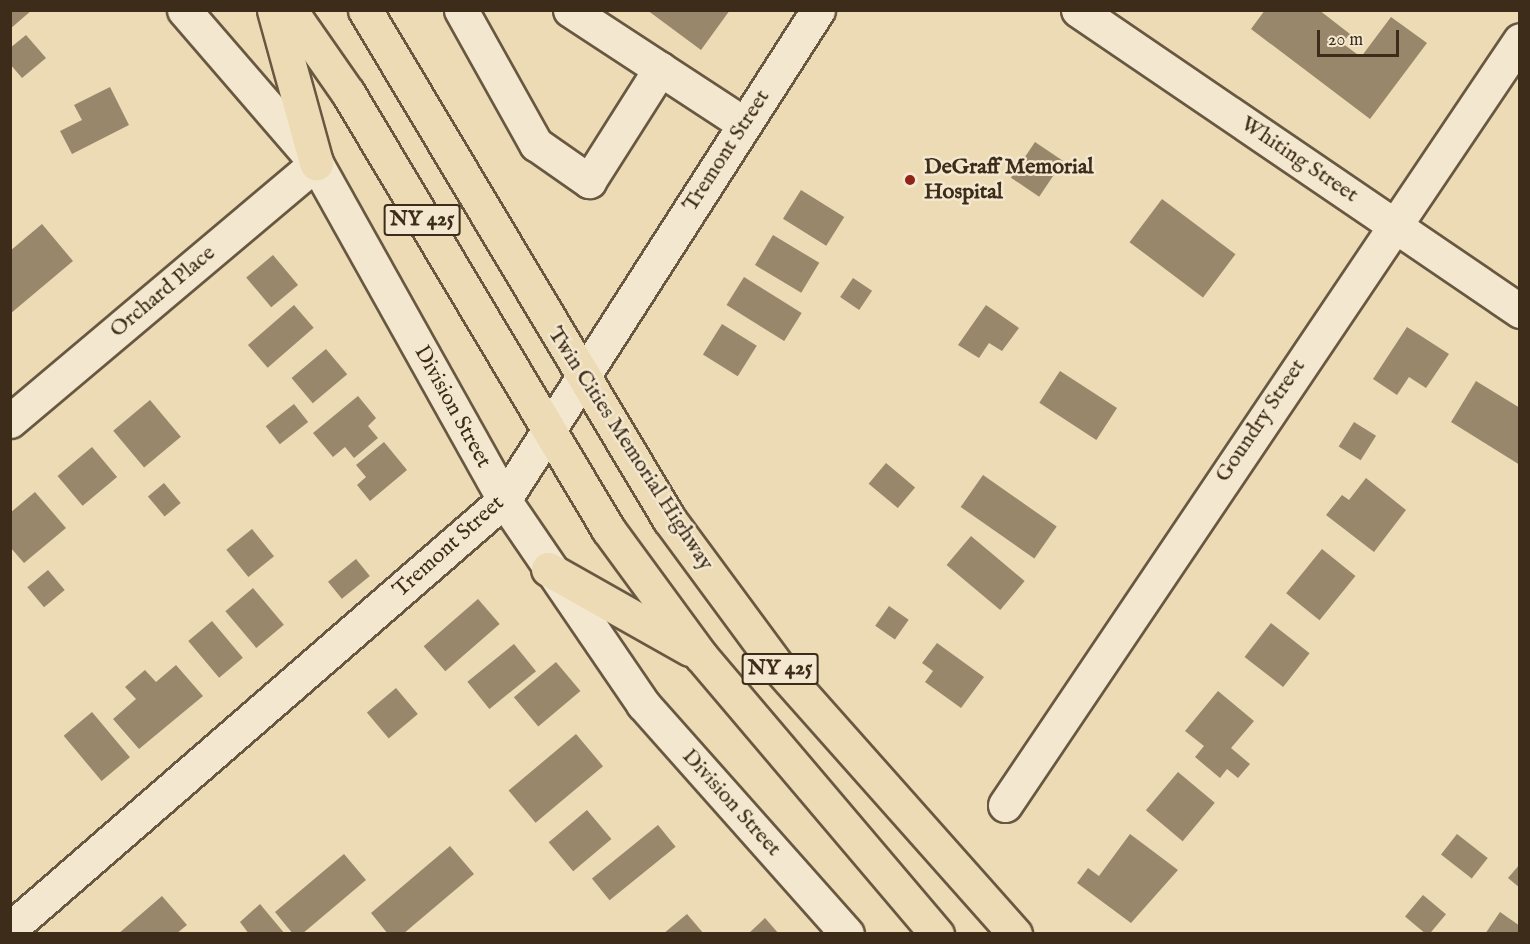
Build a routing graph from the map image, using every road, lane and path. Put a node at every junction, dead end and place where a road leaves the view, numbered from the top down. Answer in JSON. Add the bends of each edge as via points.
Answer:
{"nodes":[{"id":1,"x":184,"y":10,"type":"edge"},
{"id":2,"x":274,"y":10,"type":"edge"},
{"id":3,"x":290,"y":10,"type":"edge"},
{"id":4,"x":365,"y":10,"type":"edge"},
{"id":5,"x":570,"y":10,"type":"edge"},
{"id":6,"x":819,"y":10,"type":"edge"},
{"id":7,"x":1078,"y":10,"type":"edge"},
{"id":8,"x":469,"y":11,"type":"edge"},
{"id":9,"x":1520,"y":40,"type":"edge"},
{"id":10,"x":660,"y":69,"type":"junction"},
{"id":11,"x":744,"y":124,"type":"junction"},
{"id":12,"x":316,"y":163,"type":"junction"},
{"id":13,"x":1393,"y":224,"type":"junction"},
{"id":14,"x":1520,"y":311,"type":"edge"},
{"id":15,"x":580,"y":378,"type":"junction"},
{"id":16,"x":10,"y":421,"type":"edge"},
{"id":17,"x":549,"y":434,"type":"junction"},
{"id":18,"x":504,"y":500,"type":"junction"},
{"id":19,"x":548,"y":569,"type":"junction"},
{"id":20,"x":701,"y":656,"type":"junction"},
{"id":21,"x":1005,"y":805,"type":"dead end"},
{"id":22,"x":10,"y":929,"type":"edge"},
{"id":23,"x":847,"y":933,"type":"edge"},
{"id":24,"x":937,"y":933,"type":"edge"},
{"id":25,"x":1015,"y":933,"type":"edge"}],
"edges":[{"from":1,"to":12,"type":"street","name":"Division Street"},
{"from":2,"to":12,"type":"main road"},
{"from":3,"to":17,"type":"main road","number":"NY 425","via":[[348,93]]},
{"from":4,"to":15,"type":"main road","name":"Twin Cities Memorial Highway","number":"NY 425"},
{"from":5,"to":10,"type":"street"},
{"from":6,"to":11,"type":"street","name":"Tremont Street"},
{"from":7,"to":13,"type":"street","name":"Whiting Street"},
{"from":8,"to":10,"type":"street","via":[[536,144],[589,181]]},
{"from":9,"to":13,"type":"street","name":"Goundry Street"},
{"from":10,"to":11,"type":"street"},
{"from":11,"to":15,"type":"street","name":"Tremont Street"},
{"from":12,"to":16,"type":"street","name":"Orchard Place"},
{"from":12,"to":18,"type":"street","name":"Division Street"},
{"from":13,"to":14,"type":"street","name":"Whiting Street"},
{"from":13,"to":21,"type":"street","name":"Goundry Street"},
{"from":15,"to":17,"type":"street","name":"Tremont Street"},
{"from":15,"to":25,"type":"main road","name":"Twin Cities Memorial Highway","number":"NY 425","via":[[669,519],[778,667]]},
{"from":17,"to":18,"type":"street","name":"Tremont Street"},
{"from":17,"to":20,"type":"main road","number":"NY 425","via":[[608,529]]},
{"from":18,"to":19,"type":"street","name":"Division Street"},
{"from":18,"to":22,"type":"street","name":"Tremont Street"},
{"from":19,"to":20,"type":"main road"},
{"from":19,"to":23,"type":"street","name":"Division Street","via":[[644,704]]},
{"from":20,"to":24,"type":"main road","number":"NY 425"}]}
